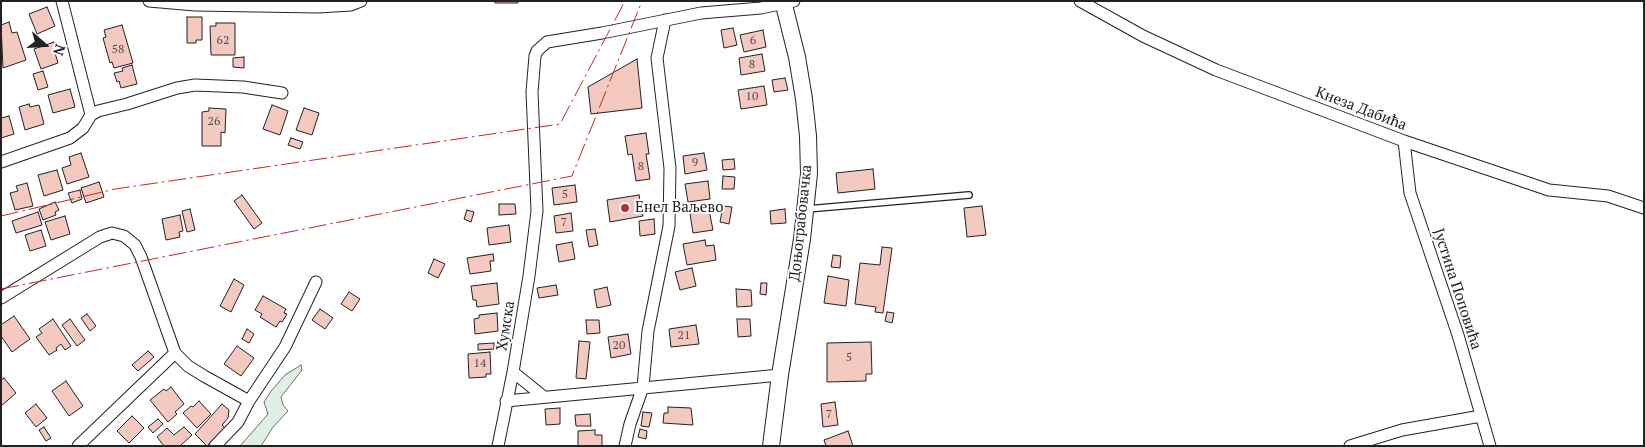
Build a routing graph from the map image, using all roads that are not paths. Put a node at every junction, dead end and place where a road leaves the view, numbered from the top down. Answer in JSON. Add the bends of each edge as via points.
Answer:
{"nodes":[{"id":1,"x":62,"y":1,"type":"edge"},
{"id":2,"x":149,"y":1,"type":"edge"},
{"id":3,"x":361,"y":1,"type":"edge"},
{"id":4,"x":1080,"y":1,"type":"edge"},
{"id":5,"x":787,"y":2,"type":"edge"},
{"id":6,"x":665,"y":20,"type":"junction"},
{"id":7,"x":282,"y":93,"type":"dead end"},
{"id":8,"x":91,"y":115,"type":"junction"},
{"id":9,"x":1404,"y":141,"type":"junction"},
{"id":10,"x":1,"y":162,"type":"edge"},
{"id":11,"x":969,"y":195,"type":"dead end"},
{"id":12,"x":1644,"y":208,"type":"edge"},
{"id":13,"x":805,"y":209,"type":"junction"},
{"id":14,"x":316,"y":282,"type":"dead end"},
{"id":15,"x":1,"y":298,"type":"edge"},
{"id":16,"x":175,"y":353,"type":"junction"},
{"id":17,"x":513,"y":372,"type":"junction"},
{"id":18,"x":780,"y":375,"type":"junction"},
{"id":19,"x":643,"y":387,"type":"junction"},
{"id":20,"x":544,"y":397,"type":"junction"},
{"id":21,"x":249,"y":401,"type":"junction"},
{"id":22,"x":506,"y":401,"type":"junction"},
{"id":23,"x":1481,"y":416,"type":"junction"},
{"id":24,"x":78,"y":446,"type":"edge"},
{"id":25,"x":215,"y":446,"type":"edge"},
{"id":26,"x":498,"y":446,"type":"edge"},
{"id":27,"x":625,"y":446,"type":"edge"},
{"id":28,"x":771,"y":446,"type":"edge"},
{"id":29,"x":1350,"y":446,"type":"edge"},
{"id":30,"x":1490,"y":446,"type":"edge"}],
"edges":[{"from":1,"to":8,"type":"street"},
{"from":2,"to":3,"type":"street","via":[[318,7],[352,6]]},
{"from":4,"to":9,"type":"street","name":"Кнеза Дабића","via":[[1143,36],[1216,70]]},
{"from":5,"to":6,"type":"street","name":"Хумска","via":[[760,8],[701,12]]},
{"from":5,"to":13,"type":"street","name":"Доњограбовачка","via":[[808,136]]},
{"from":6,"to":17,"type":"street","name":"Хумска","via":[[547,42],[534,56],[532,92],[537,211]]},
{"from":6,"to":19,"type":"street","via":[[657,58],[670,168],[669,226],[648,331]]},
{"from":7,"to":8,"type":"street","via":[[195,85],[98,110]]},
{"from":8,"to":10,"type":"street","via":[[83,128],[70,138]]},
{"from":9,"to":12,"type":"street","name":"Кнеза Дабића","via":[[1550,190],[1608,196]]},
{"from":9,"to":23,"type":"street","name":"Јустина Поповића","via":[[1410,193],[1458,335]]},
{"from":11,"to":13,"type":"lane"},
{"from":13,"to":18,"type":"street","name":"Доњограбовачка"},
{"from":14,"to":21,"type":"street","via":[[285,347]]},
{"from":15,"to":16,"type":"street","via":[[100,236],[112,233],[124,236],[142,257]]},
{"from":16,"to":21,"type":"street","via":[[188,366]]},
{"from":16,"to":24,"type":"street"},
{"from":17,"to":20,"type":"street"},
{"from":17,"to":22,"type":"street","name":"Хумска"},
{"from":18,"to":19,"type":"street"},
{"from":18,"to":28,"type":"street","name":"Доњограбовачка"},
{"from":19,"to":20,"type":"street"},
{"from":19,"to":27,"type":"street"},
{"from":20,"to":22,"type":"street"},
{"from":21,"to":25,"type":"street","via":[[238,422]]},
{"from":22,"to":26,"type":"street","name":"Хумска"},
{"from":23,"to":29,"type":"street","via":[[1402,430]]},
{"from":23,"to":30,"type":"street","name":"Јустина Поповића"}]}
